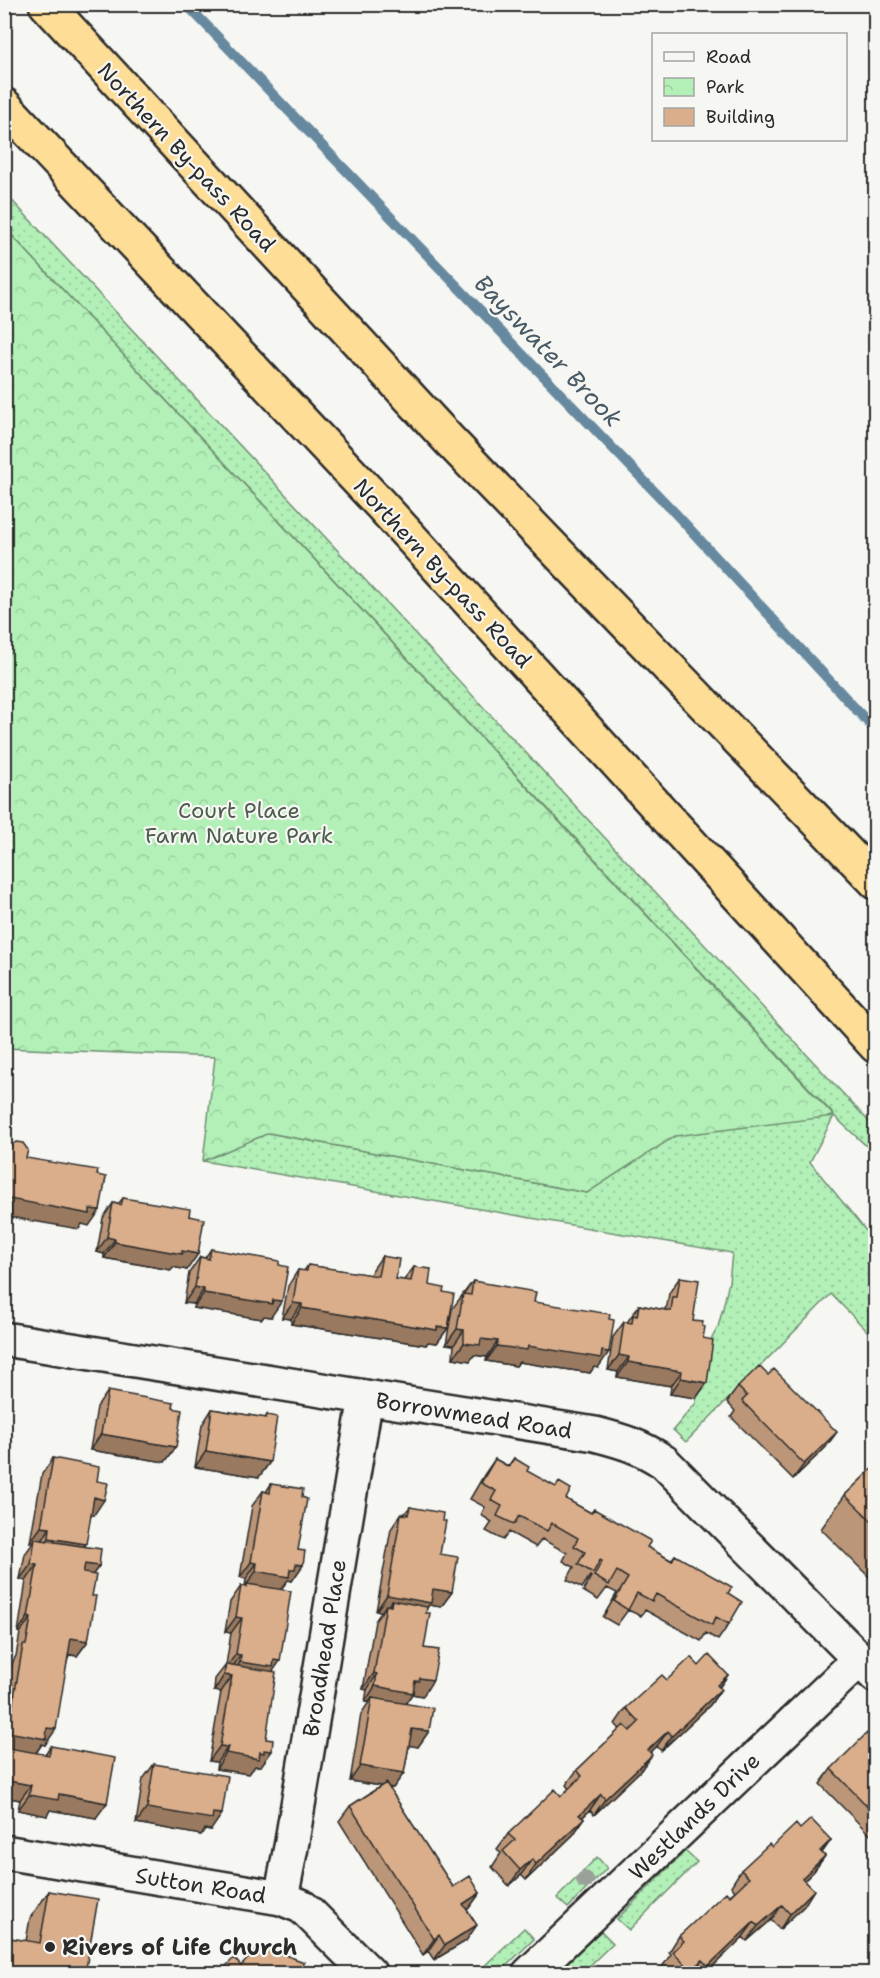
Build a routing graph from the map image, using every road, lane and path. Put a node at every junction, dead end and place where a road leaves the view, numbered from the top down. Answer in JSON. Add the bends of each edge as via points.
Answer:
{"nodes":[{"id":1,"x":46,"y":4,"type":"edge"},
{"id":2,"x":4,"y":105,"type":"edge"},
{"id":3,"x":876,"y":882,"type":"edge"},
{"id":4,"x":876,"y":1046,"type":"edge"},
{"id":5,"x":4,"y":1339,"type":"edge"},
{"id":6,"x":366,"y":1397,"type":"junction"},
{"id":7,"x":867,"y":1668,"type":"edge"},
{"id":8,"x":4,"y":1852,"type":"edge"},
{"id":9,"x":281,"y":1898,"type":"junction"},
{"id":10,"x":370,"y":1974,"type":"edge"},
{"id":11,"x":529,"y":1974,"type":"edge"}],
"edges":[{"from":1,"to":3,"type":"highway","name":"Northern By-pass Road","via":[[449,440]]},
{"from":2,"to":4,"type":"highway","name":"Northern By-pass Road","via":[[381,505]]},
{"from":5,"to":6,"type":"street","name":"Borrowmead Road"},
{"from":6,"to":7,"type":"street","name":"Borrowmead Road","via":[[595,1434],[645,1449],[664,1462]]},
{"from":6,"to":9,"type":"street","name":"Broadhead Place"},
{"from":7,"to":11,"type":"street","name":"Westlands Drive"},
{"from":8,"to":9,"type":"street","name":"Sutton Road"},
{"from":9,"to":10,"type":"street","name":"Sutton Road","via":[[301,1905]]}]}
